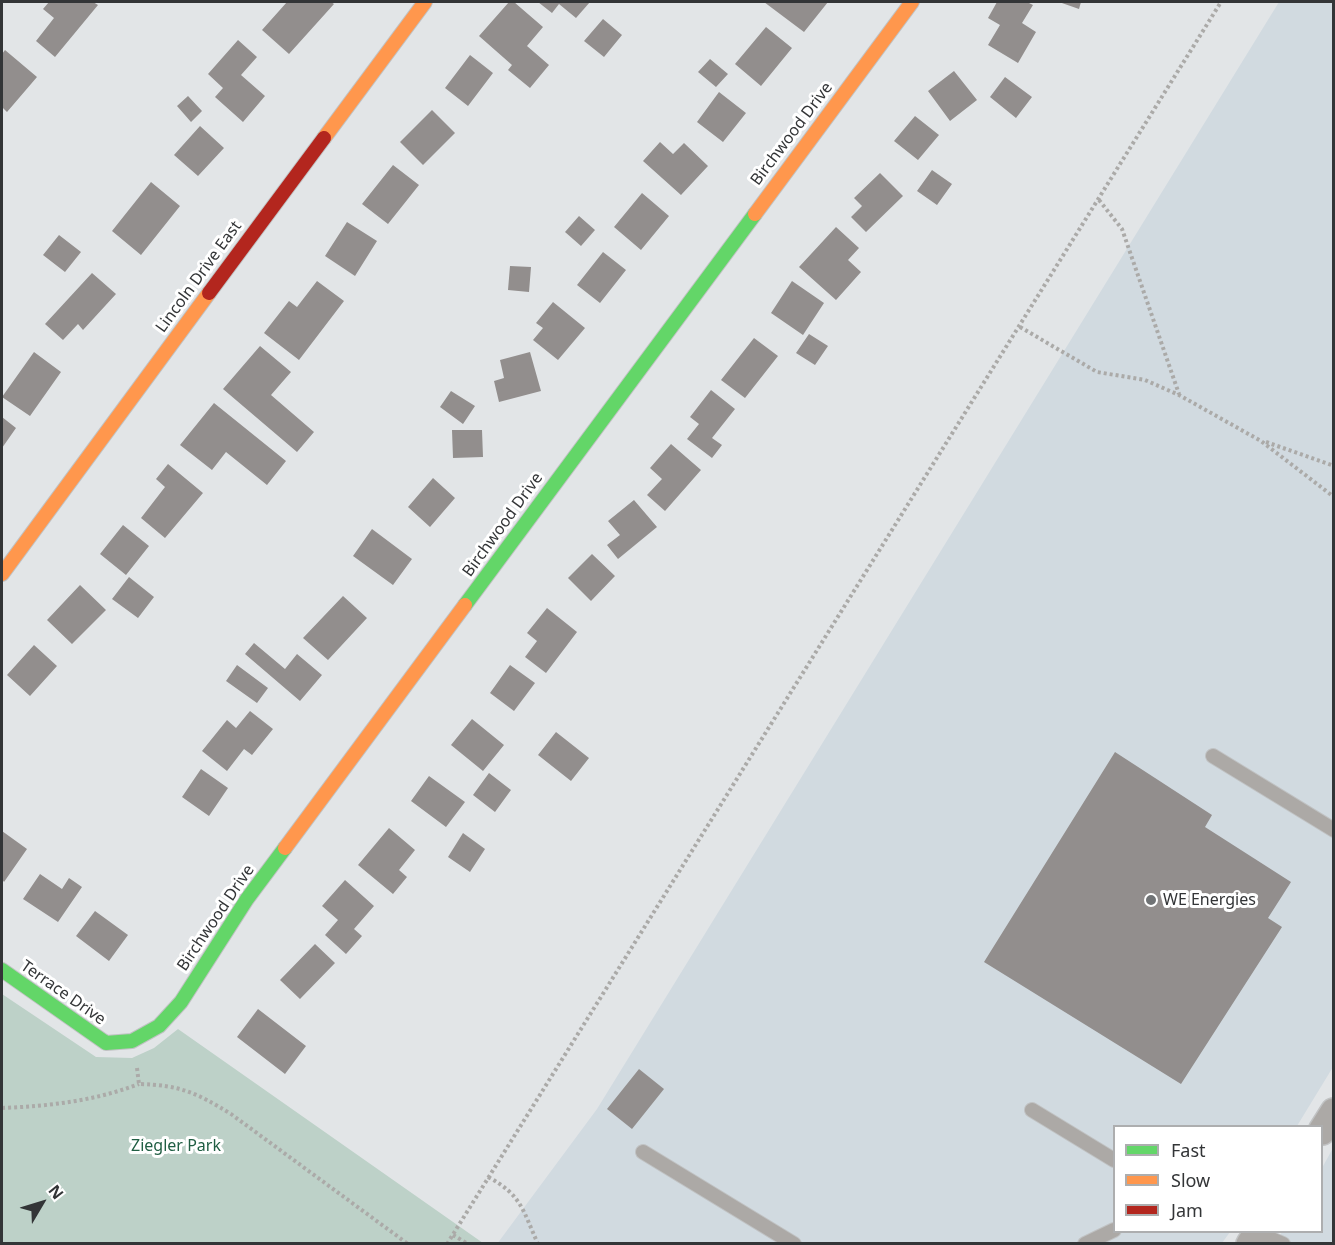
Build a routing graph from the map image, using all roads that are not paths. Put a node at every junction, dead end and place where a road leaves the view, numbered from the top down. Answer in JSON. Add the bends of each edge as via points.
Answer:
{"nodes":[{"id":1,"x":425,"y":2,"type":"edge"},
{"id":2,"x":912,"y":2,"type":"edge"},
{"id":3,"x":2,"y":574,"type":"edge"},
{"id":4,"x":1213,"y":756,"type":"dead end"},
{"id":5,"x":1334,"y":830,"type":"edge"},
{"id":6,"x":2,"y":970,"type":"edge"},
{"id":7,"x":106,"y":1043,"type":"joint"},
{"id":8,"x":1032,"y":1110,"type":"dead end"},
{"id":9,"x":1334,"y":1112,"type":"edge"},
{"id":10,"x":1323,"y":1129,"type":"edge"},
{"id":11,"x":643,"y":1152,"type":"dead end"},
{"id":12,"x":1113,"y":1159,"type":"edge"},
{"id":13,"x":1113,"y":1230,"type":"edge"},
{"id":14,"x":1255,"y":1235,"type":"edge"},
{"id":15,"x":794,"y":1244,"type":"edge"},
{"id":16,"x":1085,"y":1244,"type":"edge"},
{"id":17,"x":1282,"y":1244,"type":"edge"}],
"edges":[{"from":1,"to":3,"type":"street","name":"Lincoln Drive East"},
{"from":2,"to":7,"type":"street","name":"Birchwood Drive","via":[[247,899],[181,1002],[159,1026],[132,1041]]},
{"from":4,"to":5,"type":"lane"},
{"from":6,"to":7,"type":"street","name":"Terrace Drive"},
{"from":8,"to":12,"type":"lane"},
{"from":9,"to":10,"type":"street"},
{"from":11,"to":15,"type":"lane"},
{"from":13,"to":16,"type":"lane"},
{"from":14,"to":17,"type":"lane"}]}
